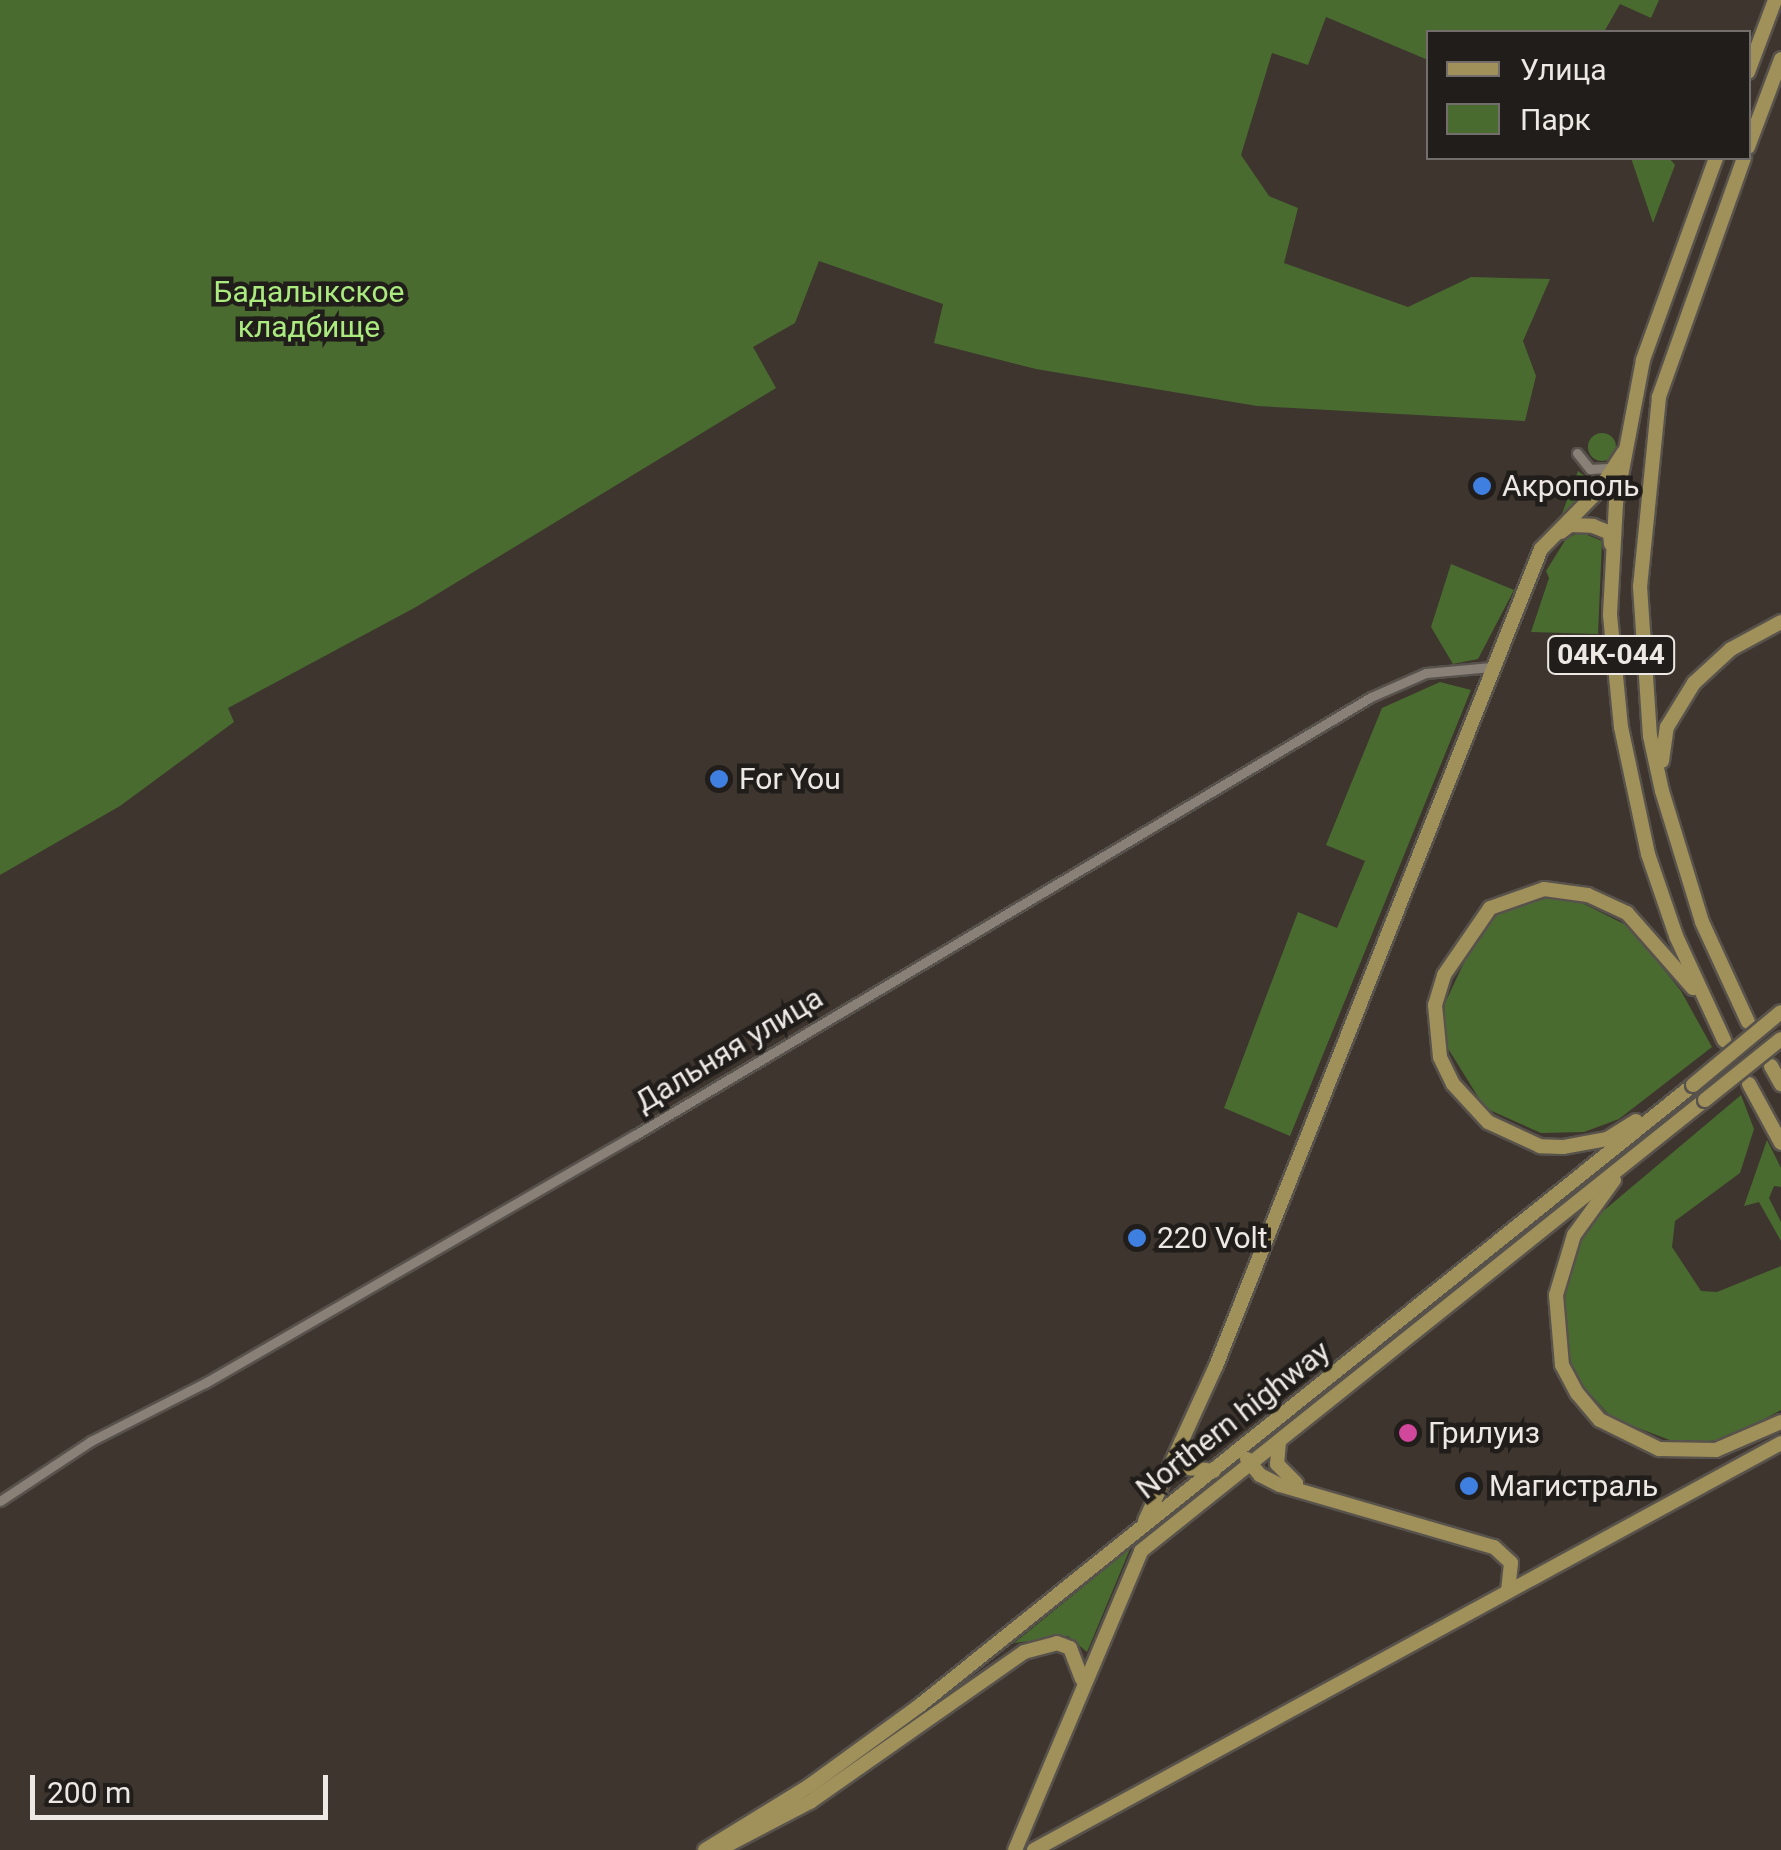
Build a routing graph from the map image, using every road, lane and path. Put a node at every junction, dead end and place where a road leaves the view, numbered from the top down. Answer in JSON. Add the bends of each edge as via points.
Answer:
{"nodes":[{"id":1,"x":1776,"y":0,"type":"edge"},
{"id":2,"x":1781,"y":59,"type":"edge"},
{"id":3,"x":1751,"y":64,"type":"edge"},
{"id":4,"x":1751,"y":138,"type":"edge"},
{"id":5,"x":1715,"y":160,"type":"edge"},
{"id":6,"x":1743,"y":160,"type":"edge"},
{"id":7,"x":1678,"y":260,"type":"junction"},
{"id":8,"x":1701,"y":270,"type":"junction"},
{"id":9,"x":1624,"y":452,"type":"junction"},
{"id":10,"x":1577,"y":453,"type":"dead end"},
{"id":11,"x":1615,"y":467,"type":"junction"},
{"id":12,"x":1541,"y":548,"type":"junction"},
{"id":13,"x":1612,"y":550,"type":"junction"},
{"id":14,"x":1781,"y":622,"type":"edge"},
{"id":15,"x":1492,"y":667,"type":"junction"},
{"id":16,"x":1662,"y":792,"type":"junction"},
{"id":17,"x":1706,"y":1004,"type":"junction"},
{"id":18,"x":1781,"y":1012,"type":"edge"},
{"id":19,"x":1748,"y":1022,"type":"dead end"},
{"id":20,"x":1724,"y":1040,"type":"dead end"},
{"id":21,"x":1781,"y":1040,"type":"edge"},
{"id":22,"x":1772,"y":1066,"type":"dead end"},
{"id":23,"x":1749,"y":1084,"type":"dead end"},
{"id":24,"x":1781,"y":1084,"type":"edge"},
{"id":25,"x":1680,"y":1095,"type":"junction"},
{"id":26,"x":1781,"y":1143,"type":"edge"},
{"id":27,"x":1626,"y":1164,"type":"junction"},
{"id":28,"x":1781,"y":1422,"type":"edge"},
{"id":29,"x":1180,"y":1442,"type":"junction"},
{"id":30,"x":1279,"y":1442,"type":"junction"},
{"id":31,"x":1781,"y":1443,"type":"edge"},
{"id":32,"x":1241,"y":1450,"type":"junction"},
{"id":33,"x":1252,"y":1465,"type":"junction"},
{"id":34,"x":1215,"y":1471,"type":"junction"},
{"id":35,"x":1314,"y":1491,"type":"junction"},
{"id":36,"x":0,"y":1501,"type":"edge"},
{"id":37,"x":1143,"y":1526,"type":"junction"},
{"id":38,"x":1508,"y":1591,"type":"junction"},
{"id":39,"x":1082,"y":1684,"type":"junction"},
{"id":40,"x":705,"y":1850,"type":"edge"},
{"id":41,"x":718,"y":1850,"type":"edge"},
{"id":42,"x":1015,"y":1850,"type":"edge"},
{"id":43,"x":1034,"y":1850,"type":"edge"}],
"edges":[{"from":1,"to":3,"type":"main road"},
{"from":2,"to":4,"type":"main road"},
{"from":5,"to":7,"type":"main road","number":"04К-044"},
{"from":6,"to":8,"type":"main road","number":"04К-044"},
{"from":7,"to":8,"type":"main road"},
{"from":7,"to":9,"type":"main road","number":"04К-044","via":[[1642,360]]},
{"from":8,"to":16,"type":"main road","number":"04К-044","via":[[1659,397],[1642,535],[1640,642]]},
{"from":9,"to":11,"type":"main road"},
{"from":9,"to":13,"type":"main road","number":"04К-044"},
{"from":10,"to":11,"type":"street","via":[[1590,469]]},
{"from":11,"to":12,"type":"main road"},
{"from":12,"to":13,"type":"main road","via":[[1570,525],[1582,524],[1610,533]]},
{"from":12,"to":15,"type":"main road"},
{"from":13,"to":17,"type":"main road","number":"04К-044","via":[[1611,652],[1621,727],[1648,854]]},
{"from":14,"to":16,"type":"main road","via":[[1732,648],[1694,683],[1667,727]]},
{"from":15,"to":29,"type":"main road","via":[[1263,1250]]},
{"from":15,"to":36,"type":"street","name":"Дальняя улица","via":[[1426,673],[1371,696],[635,1135],[222,1374],[91,1441]]},
{"from":16,"to":19,"type":"main road","number":"04К-044","via":[[1702,922]]},
{"from":17,"to":20,"type":"main road","number":"04К-044"},
{"from":17,"to":25,"type":"main road","via":[[1627,913],[1588,894],[1544,889],[1515,895],[1479,920],[1454,956],[1435,1005],[1434,1035],[1453,1084],[1510,1136],[1540,1146],[1585,1146]]},
{"from":18,"to":25,"type":"main road","name":"Northern highway","bridge":true},
{"from":21,"to":27,"type":"main road","name":"Northern highway","bridge":true},
{"from":22,"to":24,"type":"main road"},
{"from":23,"to":26,"type":"main road"},
{"from":25,"to":32,"type":"main road","name":"Northern highway"},
{"from":27,"to":28,"type":"main road","via":[[1579,1227],[1562,1265],[1556,1328],[1562,1365],[1578,1393],[1600,1420],[1672,1451],[1741,1444]]},
{"from":27,"to":30,"type":"main road","name":"Northern highway"},
{"from":29,"to":34,"type":"main road","via":[[1190,1468]]},
{"from":29,"to":37,"type":"main road"},
{"from":30,"to":33,"type":"main road","name":"Northern highway"},
{"from":30,"to":35,"type":"main road","via":[[1282,1474]]},
{"from":31,"to":38,"type":"main road"},
{"from":32,"to":33,"type":"main road"},
{"from":32,"to":34,"type":"main road","name":"Northern highway"},
{"from":33,"to":35,"type":"main road","via":[[1280,1484]]},
{"from":33,"to":39,"type":"main road","name":"Northern highway","via":[[1141,1551]]},
{"from":34,"to":37,"type":"main road","name":"Northern highway"},
{"from":35,"to":38,"type":"main road","via":[[1494,1547],[1511,1564]]},
{"from":37,"to":40,"type":"main road","name":"Northern highway","via":[[919,1706]]},
{"from":38,"to":43,"type":"main road"},
{"from":39,"to":41,"type":"main road","via":[[1070,1648],[1057,1643],[1024,1652],[810,1802]]},
{"from":39,"to":42,"type":"main road","name":"Northern highway"}]}
